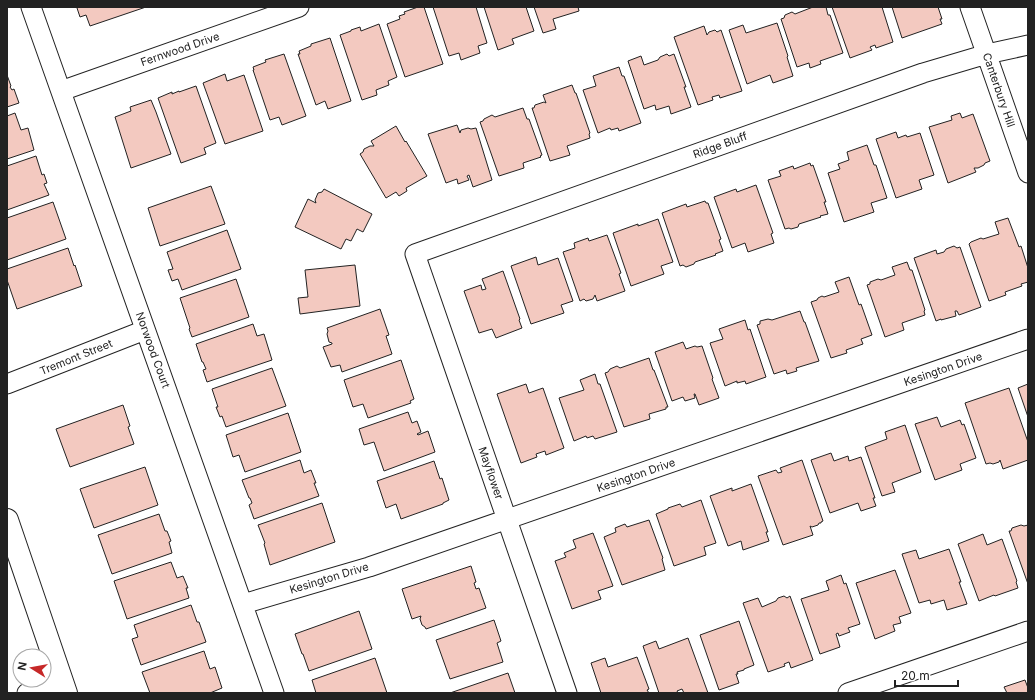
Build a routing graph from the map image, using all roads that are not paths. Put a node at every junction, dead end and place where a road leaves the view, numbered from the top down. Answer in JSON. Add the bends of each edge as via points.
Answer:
{"nodes":[{"id":1,"x":31,"y":7,"type":"edge"},
{"id":2,"x":299,"y":7,"type":"edge"},
{"id":3,"x":970,"y":7,"type":"edge"},
{"id":4,"x":1028,"y":45,"type":"edge"},
{"id":5,"x":987,"y":54,"type":"junction"},
{"id":6,"x":61,"y":90,"type":"junction"},
{"id":7,"x":1028,"y":173,"type":"edge"},
{"id":8,"x":415,"y":254,"type":"joint"},
{"id":9,"x":145,"y":330,"type":"junction"},
{"id":10,"x":1028,"y":339,"type":"edge"},
{"id":11,"x":7,"y":384,"type":"edge"},
{"id":12,"x":7,"y":520,"type":"edge"},
{"id":13,"x":507,"y":520,"type":"junction"},
{"id":14,"x":243,"y":604,"type":"junction"},
{"id":15,"x":1028,"y":631,"type":"edge"},
{"id":16,"x":65,"y":688,"type":"edge"},
{"id":17,"x":27,"y":693,"type":"edge"},
{"id":18,"x":274,"y":693,"type":"edge"},
{"id":19,"x":567,"y":693,"type":"edge"},
{"id":20,"x":848,"y":693,"type":"edge"}],
"edges":[{"from":1,"to":6,"type":"street","name":"Norwood Court"},
{"from":2,"to":6,"type":"street","name":"Fernwood Drive"},
{"from":3,"to":5,"type":"street","name":"Canterbury Hill"},
{"from":4,"to":5,"type":"street","name":"Ridge Bluff"},
{"from":5,"to":7,"type":"street","name":"Canterbury Hill"},
{"from":5,"to":8,"type":"street","name":"Ridge Bluff","via":[[923,73]]},
{"from":6,"to":9,"type":"street","name":"Norwood Court"},
{"from":8,"to":13,"type":"street","name":"Mayflower"},
{"from":9,"to":11,"type":"street","name":"Tremont Street"},
{"from":9,"to":14,"type":"street","name":"Norwood Court"},
{"from":10,"to":13,"type":"street","name":"Kesington Drive"},
{"from":12,"to":16,"type":"street"},
{"from":13,"to":14,"type":"street","name":"Kesington Drive"},
{"from":13,"to":19,"type":"street","name":"Mayflower"},
{"from":14,"to":18,"type":"street","name":"Norwood Court"},
{"from":15,"to":20,"type":"street"},
{"from":16,"to":17,"type":"street"}]}
